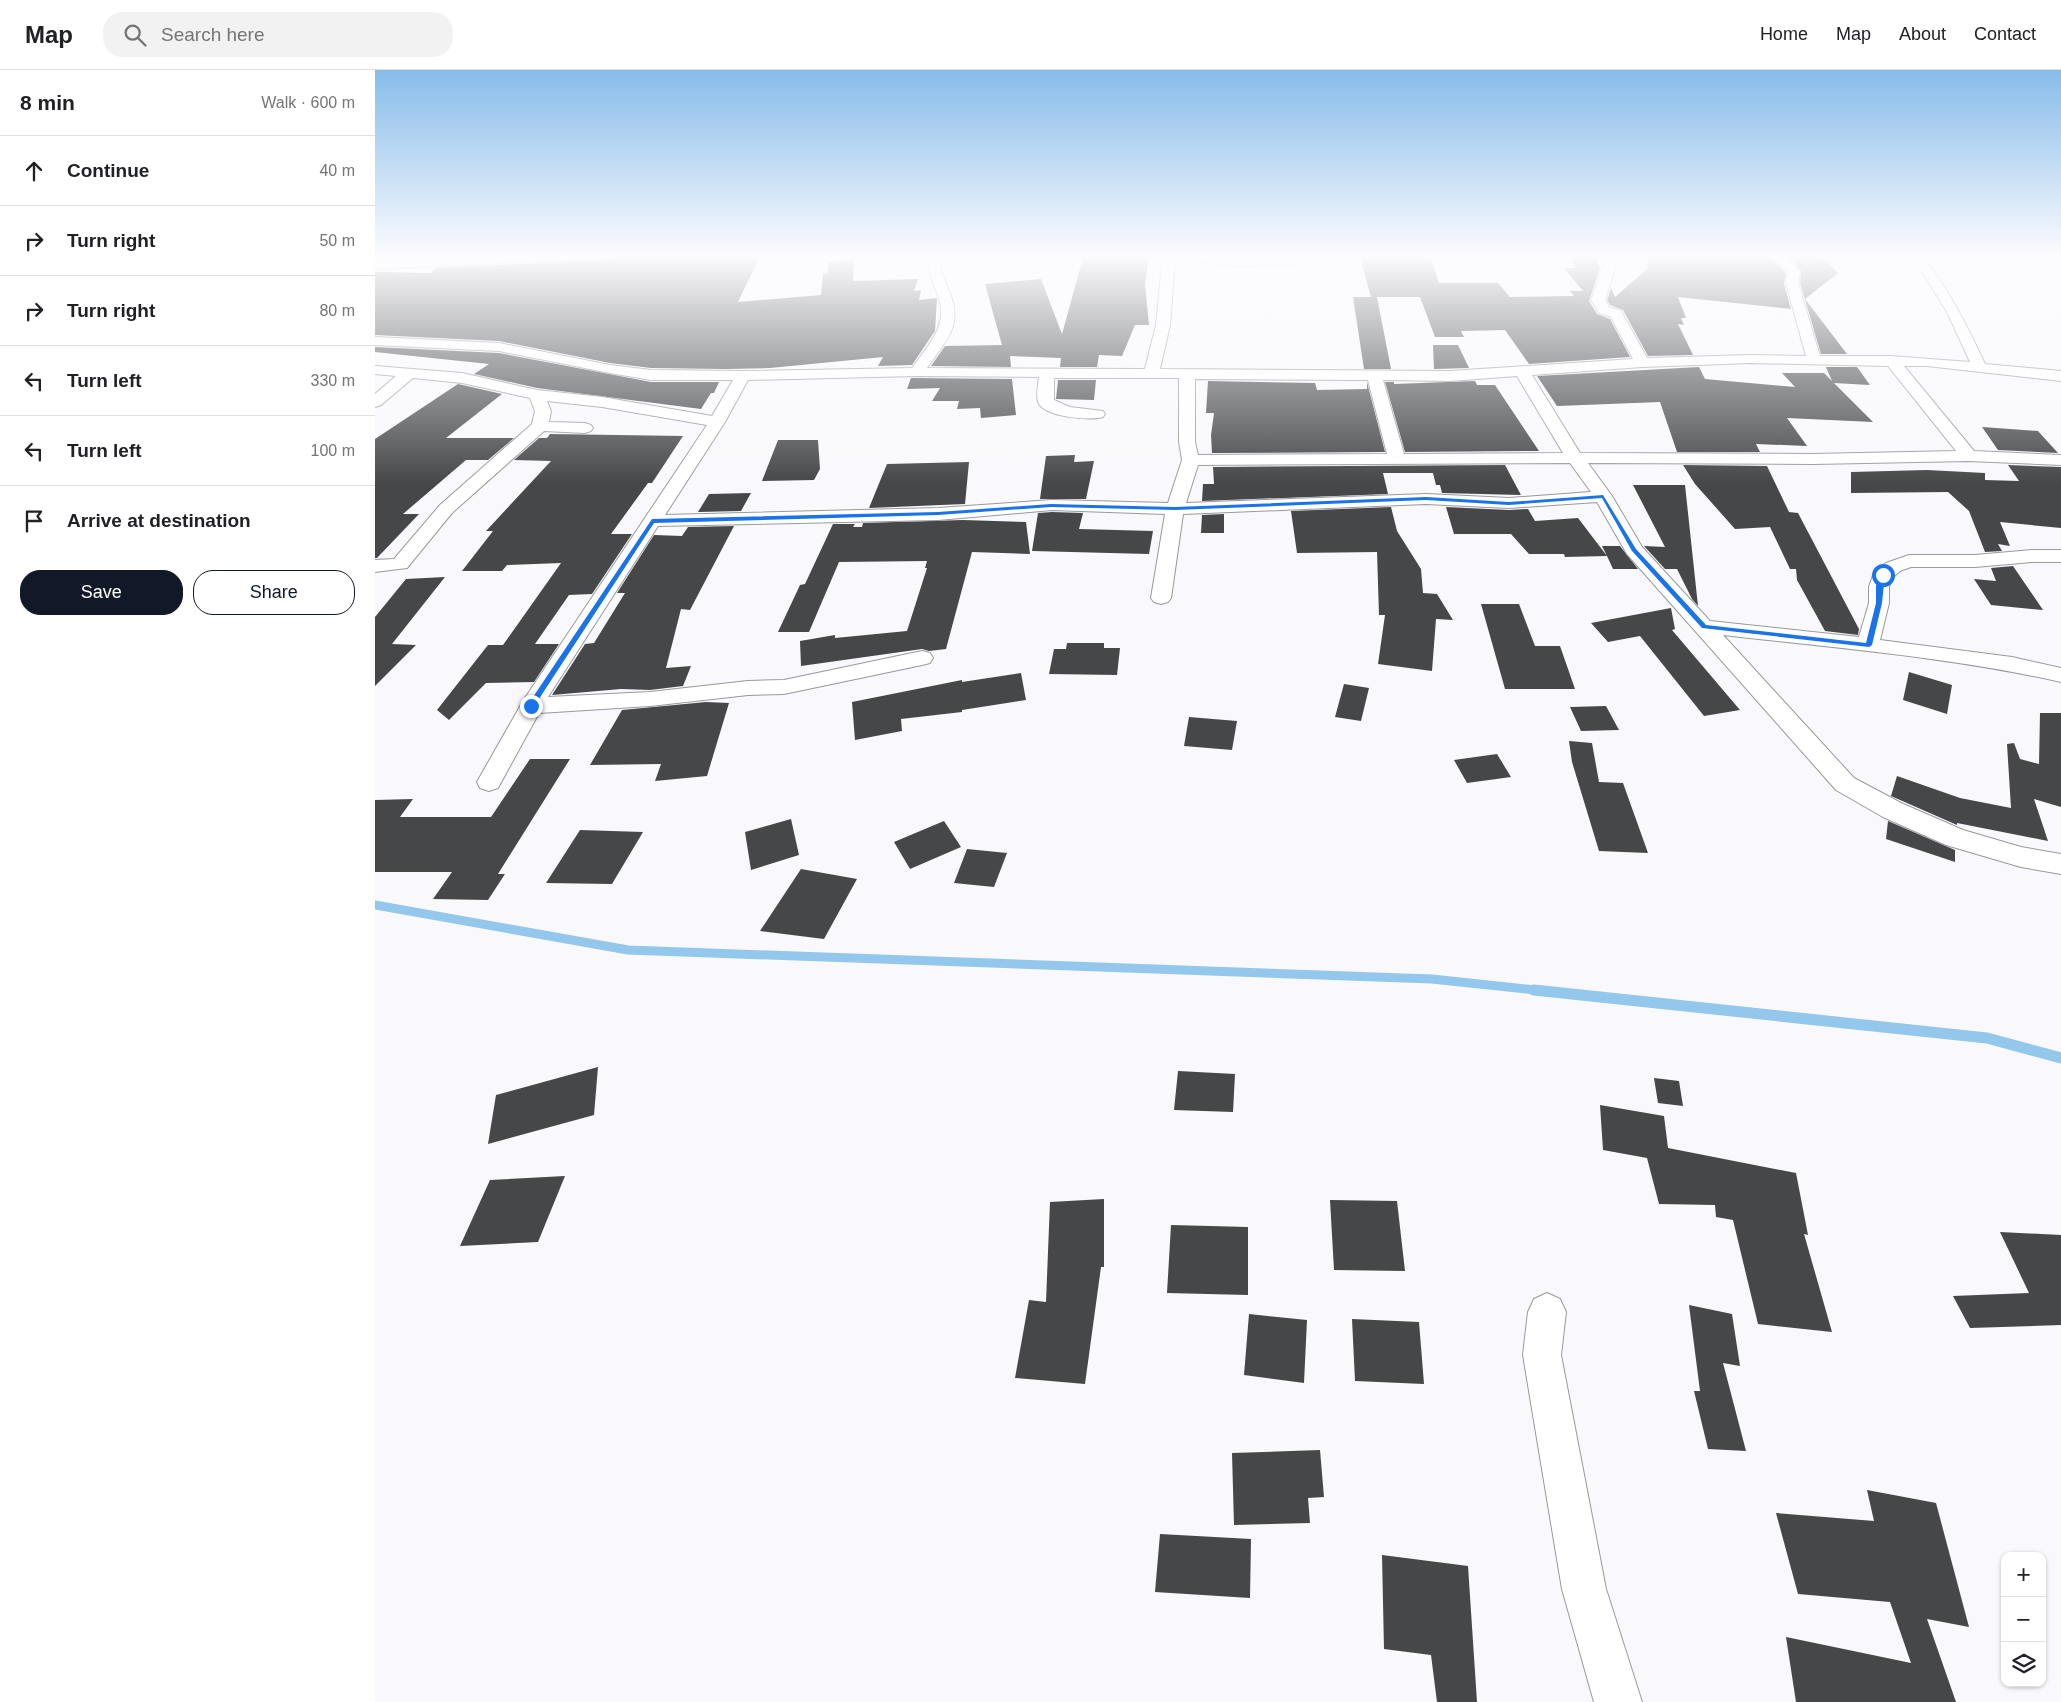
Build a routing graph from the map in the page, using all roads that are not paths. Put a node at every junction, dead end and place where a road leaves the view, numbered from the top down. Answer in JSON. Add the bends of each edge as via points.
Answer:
{"nodes":[{"id":1,"x":943,"y":330,"type":"edge"},
{"id":2,"x":1162,"y":330,"type":"edge"},
{"id":3,"x":1625,"y":330,"type":"edge"},
{"id":4,"x":1806,"y":330,"type":"edge"},
{"id":5,"x":1961,"y":330,"type":"edge"},
{"id":6,"x":375,"y":341,"type":"edge"},
{"id":7,"x":1814,"y":359,"type":"junction"},
{"id":8,"x":1891,"y":360,"type":"junction"},
{"id":9,"x":1642,"y":363,"type":"junction"},
{"id":10,"x":1979,"y":368,"type":"junction"},
{"id":11,"x":375,"y":370,"type":"edge"},
{"id":12,"x":1521,"y":370,"type":"junction"},
{"id":13,"x":411,"y":372,"type":"junction"},
{"id":14,"x":917,"y":372,"type":"junction"},
{"id":15,"x":1047,"y":373,"type":"junction"},
{"id":16,"x":1100,"y":373,"type":"junction"},
{"id":17,"x":1151,"y":374,"type":"junction"},
{"id":18,"x":1187,"y":374,"type":"junction"},
{"id":19,"x":1374,"y":374,"type":"junction"},
{"id":20,"x":743,"y":376,"type":"junction"},
{"id":21,"x":2061,"y":376,"type":"edge"},
{"id":22,"x":537,"y":395,"type":"junction"},
{"id":23,"x":375,"y":402,"type":"edge"},
{"id":24,"x":717,"y":422,"type":"junction"},
{"id":25,"x":540,"y":426,"type":"junction"},
{"id":26,"x":585,"y":428,"type":"dead end"},
{"id":27,"x":1969,"y":456,"type":"junction"},
{"id":28,"x":1575,"y":458,"type":"junction"},
{"id":29,"x":1397,"y":459,"type":"junction"},
{"id":30,"x":1191,"y":460,"type":"junction"},
{"id":31,"x":2061,"y":460,"type":"edge"},
{"id":32,"x":1603,"y":496,"type":"junction"},
{"id":33,"x":1175,"y":509,"type":"junction"},
{"id":34,"x":652,"y":521,"type":"junction"},
{"id":35,"x":2061,"y":556,"type":"edge"},
{"id":36,"x":375,"y":566,"type":"edge"},
{"id":37,"x":1161,"y":598,"type":"dead end"},
{"id":38,"x":1704,"y":627,"type":"junction"},
{"id":39,"x":1869,"y":645,"type":"junction"},
{"id":40,"x":922,"y":658,"type":"dead end"},
{"id":41,"x":2061,"y":675,"type":"edge"},
{"id":42,"x":531,"y":706,"type":"junction"},
{"id":43,"x":489,"y":782,"type":"dead end"},
{"id":44,"x":2061,"y":864,"type":"edge"},
{"id":45,"x":1547,"y":1312,"type":"dead end"},
{"id":46,"x":1618,"y":1702,"type":"edge"}],
"edges":[{"from":1,"to":14,"type":"street"},
{"from":2,"to":17,"type":"street"},
{"from":3,"to":9,"type":"street"},
{"from":4,"to":7,"type":"street"},
{"from":5,"to":10,"type":"street"},
{"from":6,"to":20,"type":"street","via":[[499,347],[651,375]]},
{"from":7,"to":8,"type":"street"},
{"from":7,"to":9,"type":"street"},
{"from":8,"to":10,"type":"street"},
{"from":8,"to":27,"type":"street"},
{"from":9,"to":12,"type":"street"},
{"from":10,"to":21,"type":"street"},
{"from":11,"to":13,"type":"street"},
{"from":12,"to":19,"type":"street","via":[[1449,376]]},
{"from":12,"to":28,"type":"street"},
{"from":13,"to":22,"type":"street","via":[[462,378]]},
{"from":13,"to":23,"type":"street"},
{"from":14,"to":15,"type":"street"},
{"from":14,"to":20,"type":"street"},
{"from":15,"to":16,"type":"street"},
{"from":15,"to":16,"type":"street","via":[[1046,402],[1057,409],[1096,420]]},
{"from":16,"to":17,"type":"street"},
{"from":17,"to":18,"type":"street"},
{"from":18,"to":19,"type":"street"},
{"from":18,"to":30,"type":"street","via":[[1187,442]]},
{"from":19,"to":29,"type":"street"},
{"from":20,"to":24,"type":"street"},
{"from":22,"to":24,"type":"street","via":[[602,402]]},
{"from":22,"to":25,"type":"street","via":[[543,411]]},
{"from":24,"to":34,"type":"street"},
{"from":25,"to":26,"type":"street"},
{"from":25,"to":36,"type":"street","via":[[446,509],[400,564]]},
{"from":27,"to":28,"type":"street"},
{"from":27,"to":31,"type":"street"},
{"from":28,"to":29,"type":"street"},
{"from":28,"to":32,"type":"street"},
{"from":29,"to":30,"type":"street"},
{"from":30,"to":33,"type":"street"},
{"from":32,"to":33,"type":"street","via":[[1509,504],[1426,499]]},
{"from":32,"to":38,"type":"street","via":[[1634,550]]},
{"from":33,"to":34,"type":"street","via":[[1051,506],[938,514]]},
{"from":33,"to":37,"type":"street"},
{"from":34,"to":42,"type":"street"},
{"from":35,"to":39,"type":"street","via":[[1909,561],[1893,567],[1883,575],[1879,586],[1879,603]]},
{"from":38,"to":39,"type":"street"},
{"from":38,"to":44,"type":"street","via":[[1845,784],[1892,810],[1955,838],[2021,857]]},
{"from":39,"to":41,"type":"street","via":[[2012,664]]},
{"from":40,"to":42,"type":"street","via":[[784,687]]},
{"from":42,"to":43,"type":"street"},
{"from":45,"to":46,"type":"street","via":[[1542,1355],[1584,1590]]}]}
